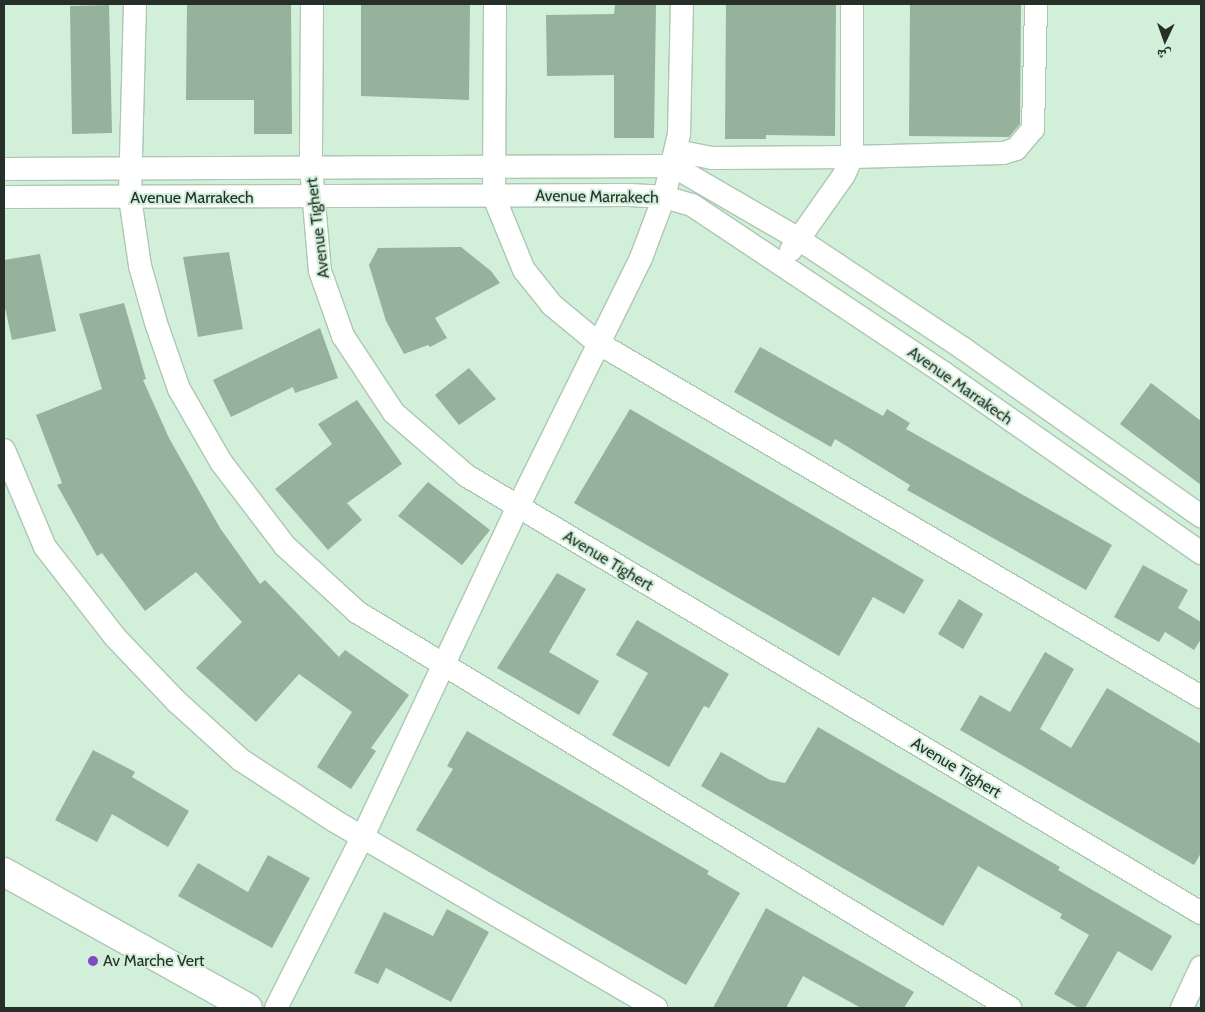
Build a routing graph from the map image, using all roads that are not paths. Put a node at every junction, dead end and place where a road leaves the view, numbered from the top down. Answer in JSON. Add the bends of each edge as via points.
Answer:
{"nodes":[{"id":1,"x":135,"y":4,"type":"edge"},
{"id":2,"x":312,"y":4,"type":"edge"},
{"id":3,"x":494,"y":4,"type":"edge"},
{"id":4,"x":682,"y":4,"type":"edge"},
{"id":5,"x":852,"y":4,"type":"edge"},
{"id":6,"x":1036,"y":4,"type":"edge"},
{"id":7,"x":852,"y":157,"type":"junction"},
{"id":8,"x":674,"y":159,"type":"junction"},
{"id":9,"x":311,"y":167,"type":"junction"},
{"id":10,"x":4,"y":169,"type":"edge"},
{"id":11,"x":493,"y":169,"type":"junction"},
{"id":12,"x":133,"y":170,"type":"junction"},
{"id":13,"x":4,"y":197,"type":"edge"},
{"id":14,"x":494,"y":197,"type":"junction"},
{"id":15,"x":664,"y":197,"type":"junction"},
{"id":16,"x":130,"y":198,"type":"junction"},
{"id":17,"x":312,"y":198,"type":"junction"},
{"id":18,"x":797,"y":238,"type":"junction"},
{"id":19,"x":783,"y":264,"type":"junction"},
{"id":20,"x":598,"y":343,"type":"junction"},
{"id":21,"x":964,"y":349,"type":"junction"},
{"id":22,"x":944,"y":373,"type":"junction"},
{"id":23,"x":1044,"y":407,"type":"junction"},
{"id":24,"x":1030,"y":435,"type":"junction"},
{"id":25,"x":4,"y":450,"type":"edge"},
{"id":26,"x":518,"y":507,"type":"junction"},
{"id":27,"x":1201,"y":516,"type":"edge"},
{"id":28,"x":1201,"y":552,"type":"edge"},
{"id":29,"x":443,"y":666,"type":"junction"},
{"id":30,"x":1201,"y":698,"type":"edge"},
{"id":31,"x":363,"y":836,"type":"junction"},
{"id":32,"x":4,"y":872,"type":"edge"},
{"id":33,"x":1201,"y":913,"type":"edge"},
{"id":34,"x":1201,"y":966,"type":"edge"},
{"id":35,"x":248,"y":1008,"type":"edge"},
{"id":36,"x":276,"y":1008,"type":"edge"},
{"id":37,"x":656,"y":1008,"type":"edge"},
{"id":38,"x":1010,"y":1008,"type":"edge"},
{"id":39,"x":1182,"y":1008,"type":"edge"}],
"edges":[{"from":1,"to":12,"type":"street"},
{"from":2,"to":9,"type":"street","name":"Avenue Tighert"},
{"from":3,"to":11,"type":"street"},
{"from":4,"to":8,"type":"street","via":[[683,61]]},
{"from":5,"to":7,"type":"street"},
{"from":6,"to":7,"type":"street","via":[[1033,129],[1023,144],[1003,153]]},
{"from":7,"to":8,"type":"street"},
{"from":7,"to":18,"type":"street","via":[[844,175]]},
{"from":8,"to":11,"type":"street","name":"Avenue Marrakech"},
{"from":8,"to":15,"type":"street"},
{"from":8,"to":18,"type":"street","name":"Avenue Marrakech"},
{"from":9,"to":11,"type":"street","name":"Avenue Marrakech"},
{"from":9,"to":12,"type":"street","name":"Avenue Marrakech"},
{"from":9,"to":17,"type":"street","name":"Avenue Tighert"},
{"from":10,"to":12,"type":"street","name":"Avenue Marrakech"},
{"from":11,"to":14,"type":"street"},
{"from":12,"to":16,"type":"street"},
{"from":13,"to":16,"type":"street","name":"Avenue Marrakech"},
{"from":14,"to":15,"type":"street","name":"Avenue Marrakech"},
{"from":14,"to":17,"type":"street","name":"Avenue Marrakech"},
{"from":14,"to":20,"type":"street","via":[[524,270],[552,305]]},
{"from":15,"to":19,"type":"street","name":"Avenue Marrakech","via":[[692,205]]},
{"from":15,"to":20,"type":"street","via":[[641,258]]},
{"from":16,"to":17,"type":"street","name":"Avenue Marrakech"},
{"from":16,"to":29,"type":"street","via":[[140,266],[156,323],[179,388],[221,462],[285,546],[306,566],[357,612]]},
{"from":17,"to":26,"type":"street","name":"Avenue Tighert","via":[[320,271],[343,336],[389,406],[467,476]]},
{"from":18,"to":19,"type":"street"},
{"from":18,"to":21,"type":"street","name":"Avenue Marrakech"},
{"from":19,"to":22,"type":"street","name":"Avenue Marrakech"},
{"from":20,"to":26,"type":"street"},
{"from":20,"to":30,"type":"street"},
{"from":21,"to":22,"type":"street"},
{"from":21,"to":23,"type":"street","name":"Avenue Marrakech"},
{"from":22,"to":24,"type":"street","name":"Avenue Marrakech"},
{"from":23,"to":24,"type":"street"},
{"from":23,"to":27,"type":"street","name":"Avenue Marrakech"},
{"from":24,"to":28,"type":"street","name":"Avenue Marrakech"},
{"from":25,"to":31,"type":"street","via":[[45,547],[116,637],[177,702],[241,760]]},
{"from":26,"to":29,"type":"street"},
{"from":26,"to":33,"type":"street","name":"Avenue Tighert"},
{"from":29,"to":31,"type":"street"},
{"from":29,"to":38,"type":"street"},
{"from":31,"to":36,"type":"street"},
{"from":31,"to":37,"type":"street"},
{"from":32,"to":35,"type":"street"},
{"from":34,"to":39,"type":"street"}]}
